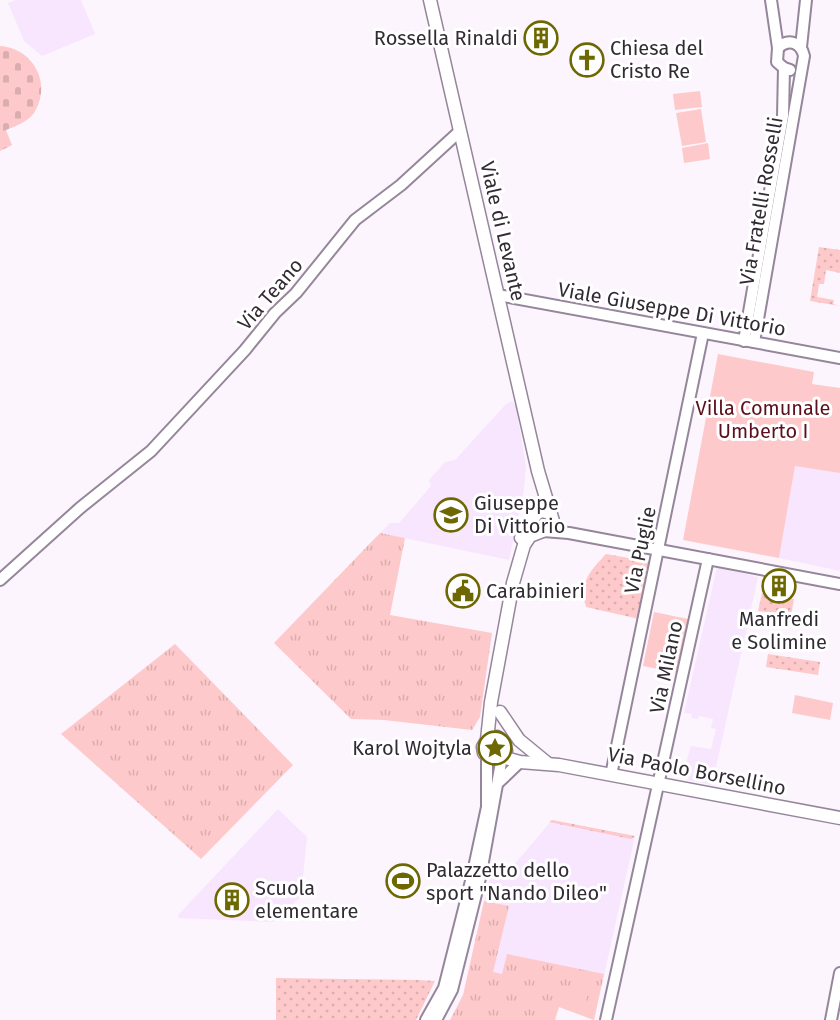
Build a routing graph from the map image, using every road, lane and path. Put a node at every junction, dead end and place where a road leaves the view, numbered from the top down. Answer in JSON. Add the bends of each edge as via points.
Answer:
{"nodes":[{"id":1,"x":430,"y":0,"type":"edge"},
{"id":2,"x":806,"y":0,"type":"edge"},
{"id":3,"x":771,"y":4,"type":"edge"},
{"id":4,"x":801,"y":47,"type":"junction"},
{"id":5,"x":778,"y":48,"type":"junction"},
{"id":6,"x":801,"y":65,"type":"junction"},
{"id":7,"x":784,"y":68,"type":"junction"},
{"id":8,"x":460,"y":131,"type":"junction"},
{"id":9,"x":498,"y":295,"type":"junction"},
{"id":10,"x":703,"y":333,"type":"junction"},
{"id":11,"x":749,"y":341,"type":"junction"},
{"id":12,"x":840,"y":358,"type":"edge"},
{"id":13,"x":538,"y":471,"type":"junction"},
{"id":14,"x":534,"y":517,"type":"junction"},
{"id":15,"x":551,"y":517,"type":"junction"},
{"id":16,"x":543,"y":531,"type":"junction"},
{"id":17,"x":569,"y":533,"type":"junction"},
{"id":18,"x":659,"y":549,"type":"junction"},
{"id":19,"x":708,"y":559,"type":"junction"},
{"id":20,"x":0,"y":580,"type":"edge"},
{"id":21,"x":513,"y":583,"type":"junction"},
{"id":22,"x":840,"y":584,"type":"edge"},
{"id":23,"x":495,"y":682,"type":"junction"},
{"id":24,"x":500,"y":712,"type":"junction"},
{"id":25,"x":487,"y":740,"type":"junction"},
{"id":26,"x":504,"y":742,"type":"junction"},
{"id":27,"x":487,"y":757,"type":"junction"},
{"id":28,"x":502,"y":757,"type":"junction"},
{"id":29,"x":520,"y":762,"type":"junction"},
{"id":30,"x":547,"y":763,"type":"junction"},
{"id":31,"x":611,"y":775,"type":"junction"},
{"id":32,"x":499,"y":782,"type":"junction"},
{"id":33,"x":658,"y":784,"type":"junction"},
{"id":34,"x":840,"y":818,"type":"edge"},
{"id":35,"x":840,"y":974,"type":"edge"},
{"id":36,"x":426,"y":1020,"type":"edge"},
{"id":37,"x":436,"y":1020,"type":"edge"},
{"id":38,"x":606,"y":1020,"type":"edge"},
{"id":39,"x":831,"y":1020,"type":"edge"}],
"edges":[{"from":1,"to":8,"type":"main road","name":"Viale di Levante"},
{"from":2,"to":4,"type":"street"},
{"from":3,"to":5,"type":"street"},
{"from":4,"to":5,"type":"street","via":[[790,42]]},
{"from":4,"to":6,"type":"street"},
{"from":5,"to":7,"type":"street","via":[[777,62]]},
{"from":6,"to":7,"type":"street"},
{"from":6,"to":11,"type":"street","name":"Via Fratelli Rosselli"},
{"from":7,"to":11,"type":"street","name":"Via Fratelli Rosselli","via":[[783,116]]},
{"from":8,"to":9,"type":"main road","name":"Viale di Levante"},
{"from":8,"to":20,"type":"street","name":"Via Teano","via":[[401,185],[355,220],[297,293],[151,451]]},
{"from":9,"to":10,"type":"street","name":"Viale Giuseppe Di Vittorio"},
{"from":9,"to":13,"type":"main road","name":"Viale di Levante"},
{"from":10,"to":11,"type":"street","name":"Viale Giuseppe Di Vittorio"},
{"from":10,"to":18,"type":"street","name":"Via Puglie"},
{"from":11,"to":12,"type":"street","name":"Viale Giuseppe Di Vittorio"},
{"from":13,"to":14,"type":"main road","name":"Viale di Levante","via":[[540,496]]},
{"from":13,"to":15,"type":"main road","name":"Viale di Levante"},
{"from":14,"to":15,"type":"main road","via":[[541,511]]},
{"from":14,"to":16,"type":"main road","via":[[537,529]]},
{"from":14,"to":21,"type":"main road","name":"Viale di Levante","via":[[518,543]]},
{"from":15,"to":16,"type":"main road","via":[[551,526]]},
{"from":15,"to":17,"type":"street"},
{"from":16,"to":17,"type":"street"},
{"from":16,"to":21,"type":"main road","name":"Viale di Levante","via":[[530,536],[524,545]]},
{"from":17,"to":18,"type":"street"},
{"from":18,"to":19,"type":"street"},
{"from":18,"to":31,"type":"street","name":"Via Puglie"},
{"from":19,"to":22,"type":"street"},
{"from":19,"to":33,"type":"street","name":"Via Milano"},
{"from":21,"to":23,"type":"main road","name":"Viale di Levante"},
{"from":23,"to":24,"type":"main road","name":"Viale di Levante"},
{"from":23,"to":25,"type":"main road","name":"Viale di Levante"},
{"from":24,"to":26,"type":"main road","name":"Viale di Levante"},
{"from":24,"to":30,"type":"main road","via":[[519,740]]},
{"from":25,"to":26,"type":"main road","via":[[494,737]]},
{"from":25,"to":27,"type":"main road","via":[[483,747]]},
{"from":26,"to":28,"type":"main road","via":[[506,751]]},
{"from":26,"to":30,"type":"main road"},
{"from":27,"to":28,"type":"main road"},
{"from":27,"to":36,"type":"street","via":[[487,807],[472,877],[444,988]]},
{"from":28,"to":29,"type":"main road"},
{"from":28,"to":32,"type":"street"},
{"from":29,"to":30,"type":"main road"},
{"from":29,"to":32,"type":"street"},
{"from":30,"to":31,"type":"main road","name":"Via Paolo Borsellino"},
{"from":31,"to":33,"type":"main road","name":"Via Paolo Borsellino"},
{"from":32,"to":37,"type":"street","via":[[452,990]]},
{"from":33,"to":34,"type":"main road","name":"Via Paolo Borsellino"},
{"from":33,"to":38,"type":"street","name":"Via Milano"},
{"from":35,"to":39,"type":"street"}]}
